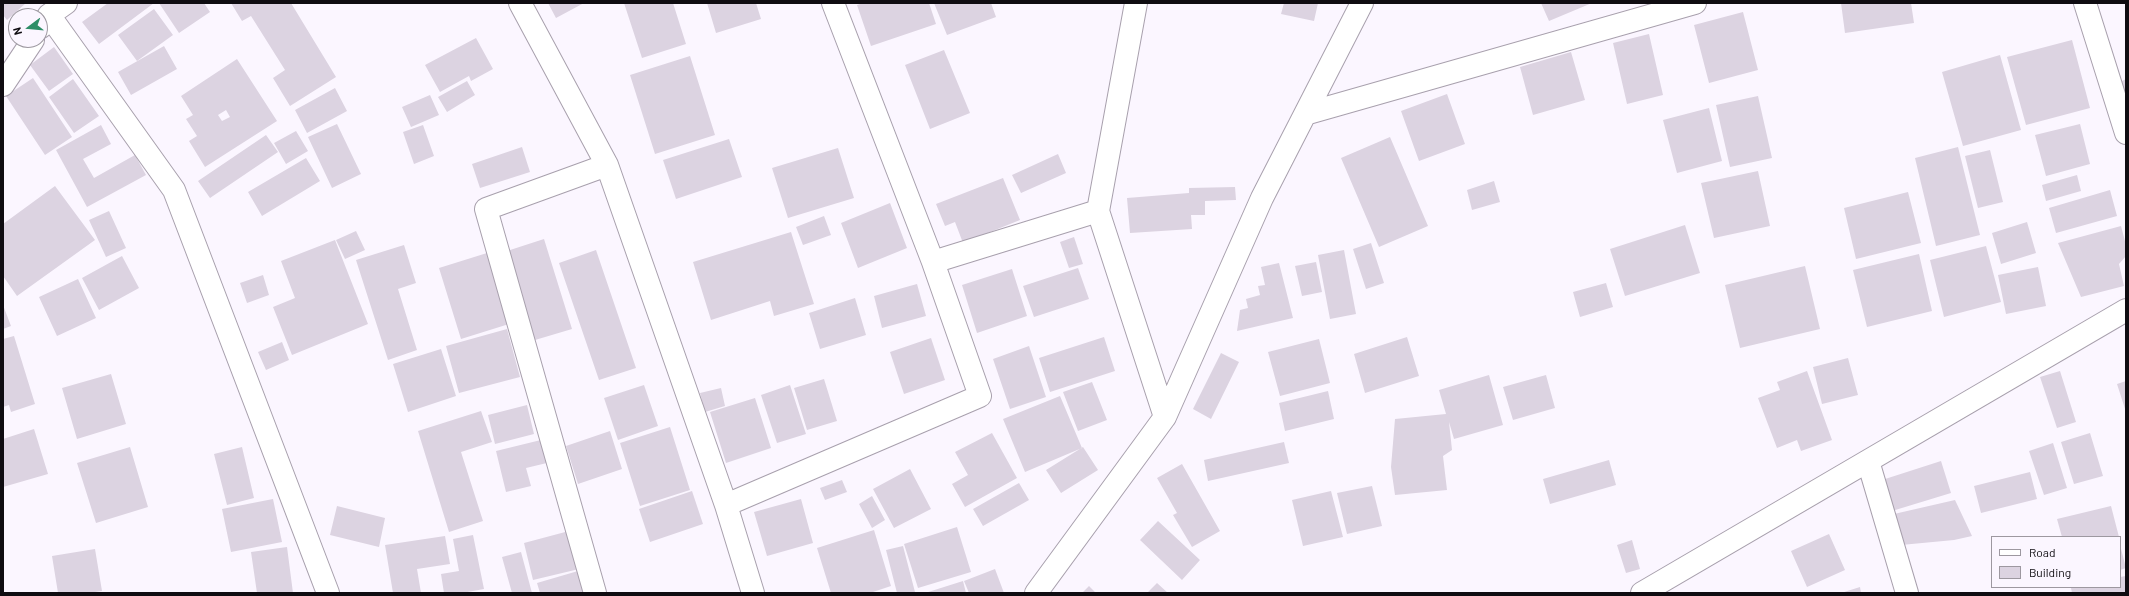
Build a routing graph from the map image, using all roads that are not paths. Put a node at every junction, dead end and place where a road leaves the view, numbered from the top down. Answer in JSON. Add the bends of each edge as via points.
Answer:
{"nodes":[{"id":1,"x":520,"y":3,"type":"edge"},
{"id":2,"x":833,"y":3,"type":"edge"},
{"id":3,"x":1136,"y":3,"type":"edge"},
{"id":4,"x":1362,"y":3,"type":"edge"},
{"id":5,"x":1695,"y":3,"type":"edge"},
{"id":6,"x":2085,"y":3,"type":"edge"},
{"id":7,"x":52,"y":16,"type":"edge"},
{"id":8,"x":28,"y":48,"type":"edge"},
{"id":9,"x":3,"y":85,"type":"edge"},
{"id":10,"x":1305,"y":114,"type":"junction"},
{"id":11,"x":2126,"y":133,"type":"edge"},
{"id":12,"x":607,"y":165,"type":"junction"},
{"id":13,"x":1098,"y":211,"type":"junction"},
{"id":14,"x":933,"y":262,"type":"junction"},
{"id":15,"x":2126,"y":310,"type":"edge"},
{"id":16,"x":1165,"y":417,"type":"junction"},
{"id":17,"x":1868,"y":461,"type":"junction"},
{"id":18,"x":726,"y":505,"type":"junction"},
{"id":19,"x":328,"y":593,"type":"edge"},
{"id":20,"x":595,"y":593,"type":"edge"},
{"id":21,"x":753,"y":593,"type":"edge"},
{"id":22,"x":1036,"y":593,"type":"edge"},
{"id":23,"x":1642,"y":593,"type":"edge"},
{"id":24,"x":1907,"y":593,"type":"edge"}],
"edges":[{"from":1,"to":12,"type":"street"},
{"from":2,"to":14,"type":"street"},
{"from":3,"to":13,"type":"street"},
{"from":4,"to":10,"type":"street"},
{"from":5,"to":10,"type":"street"},
{"from":6,"to":11,"type":"street"},
{"from":7,"to":19,"type":"street","via":[[174,190]]},
{"from":8,"to":9,"type":"street"},
{"from":10,"to":16,"type":"street","via":[[1262,198]]},
{"from":12,"to":18,"type":"street"},
{"from":12,"to":20,"type":"street","via":[[486,209]]},
{"from":13,"to":14,"type":"street"},
{"from":13,"to":16,"type":"street"},
{"from":14,"to":18,"type":"street","via":[[980,396]]},
{"from":15,"to":17,"type":"street"},
{"from":16,"to":22,"type":"street"},
{"from":17,"to":23,"type":"street"},
{"from":17,"to":24,"type":"street"},
{"from":18,"to":21,"type":"street"}]}
